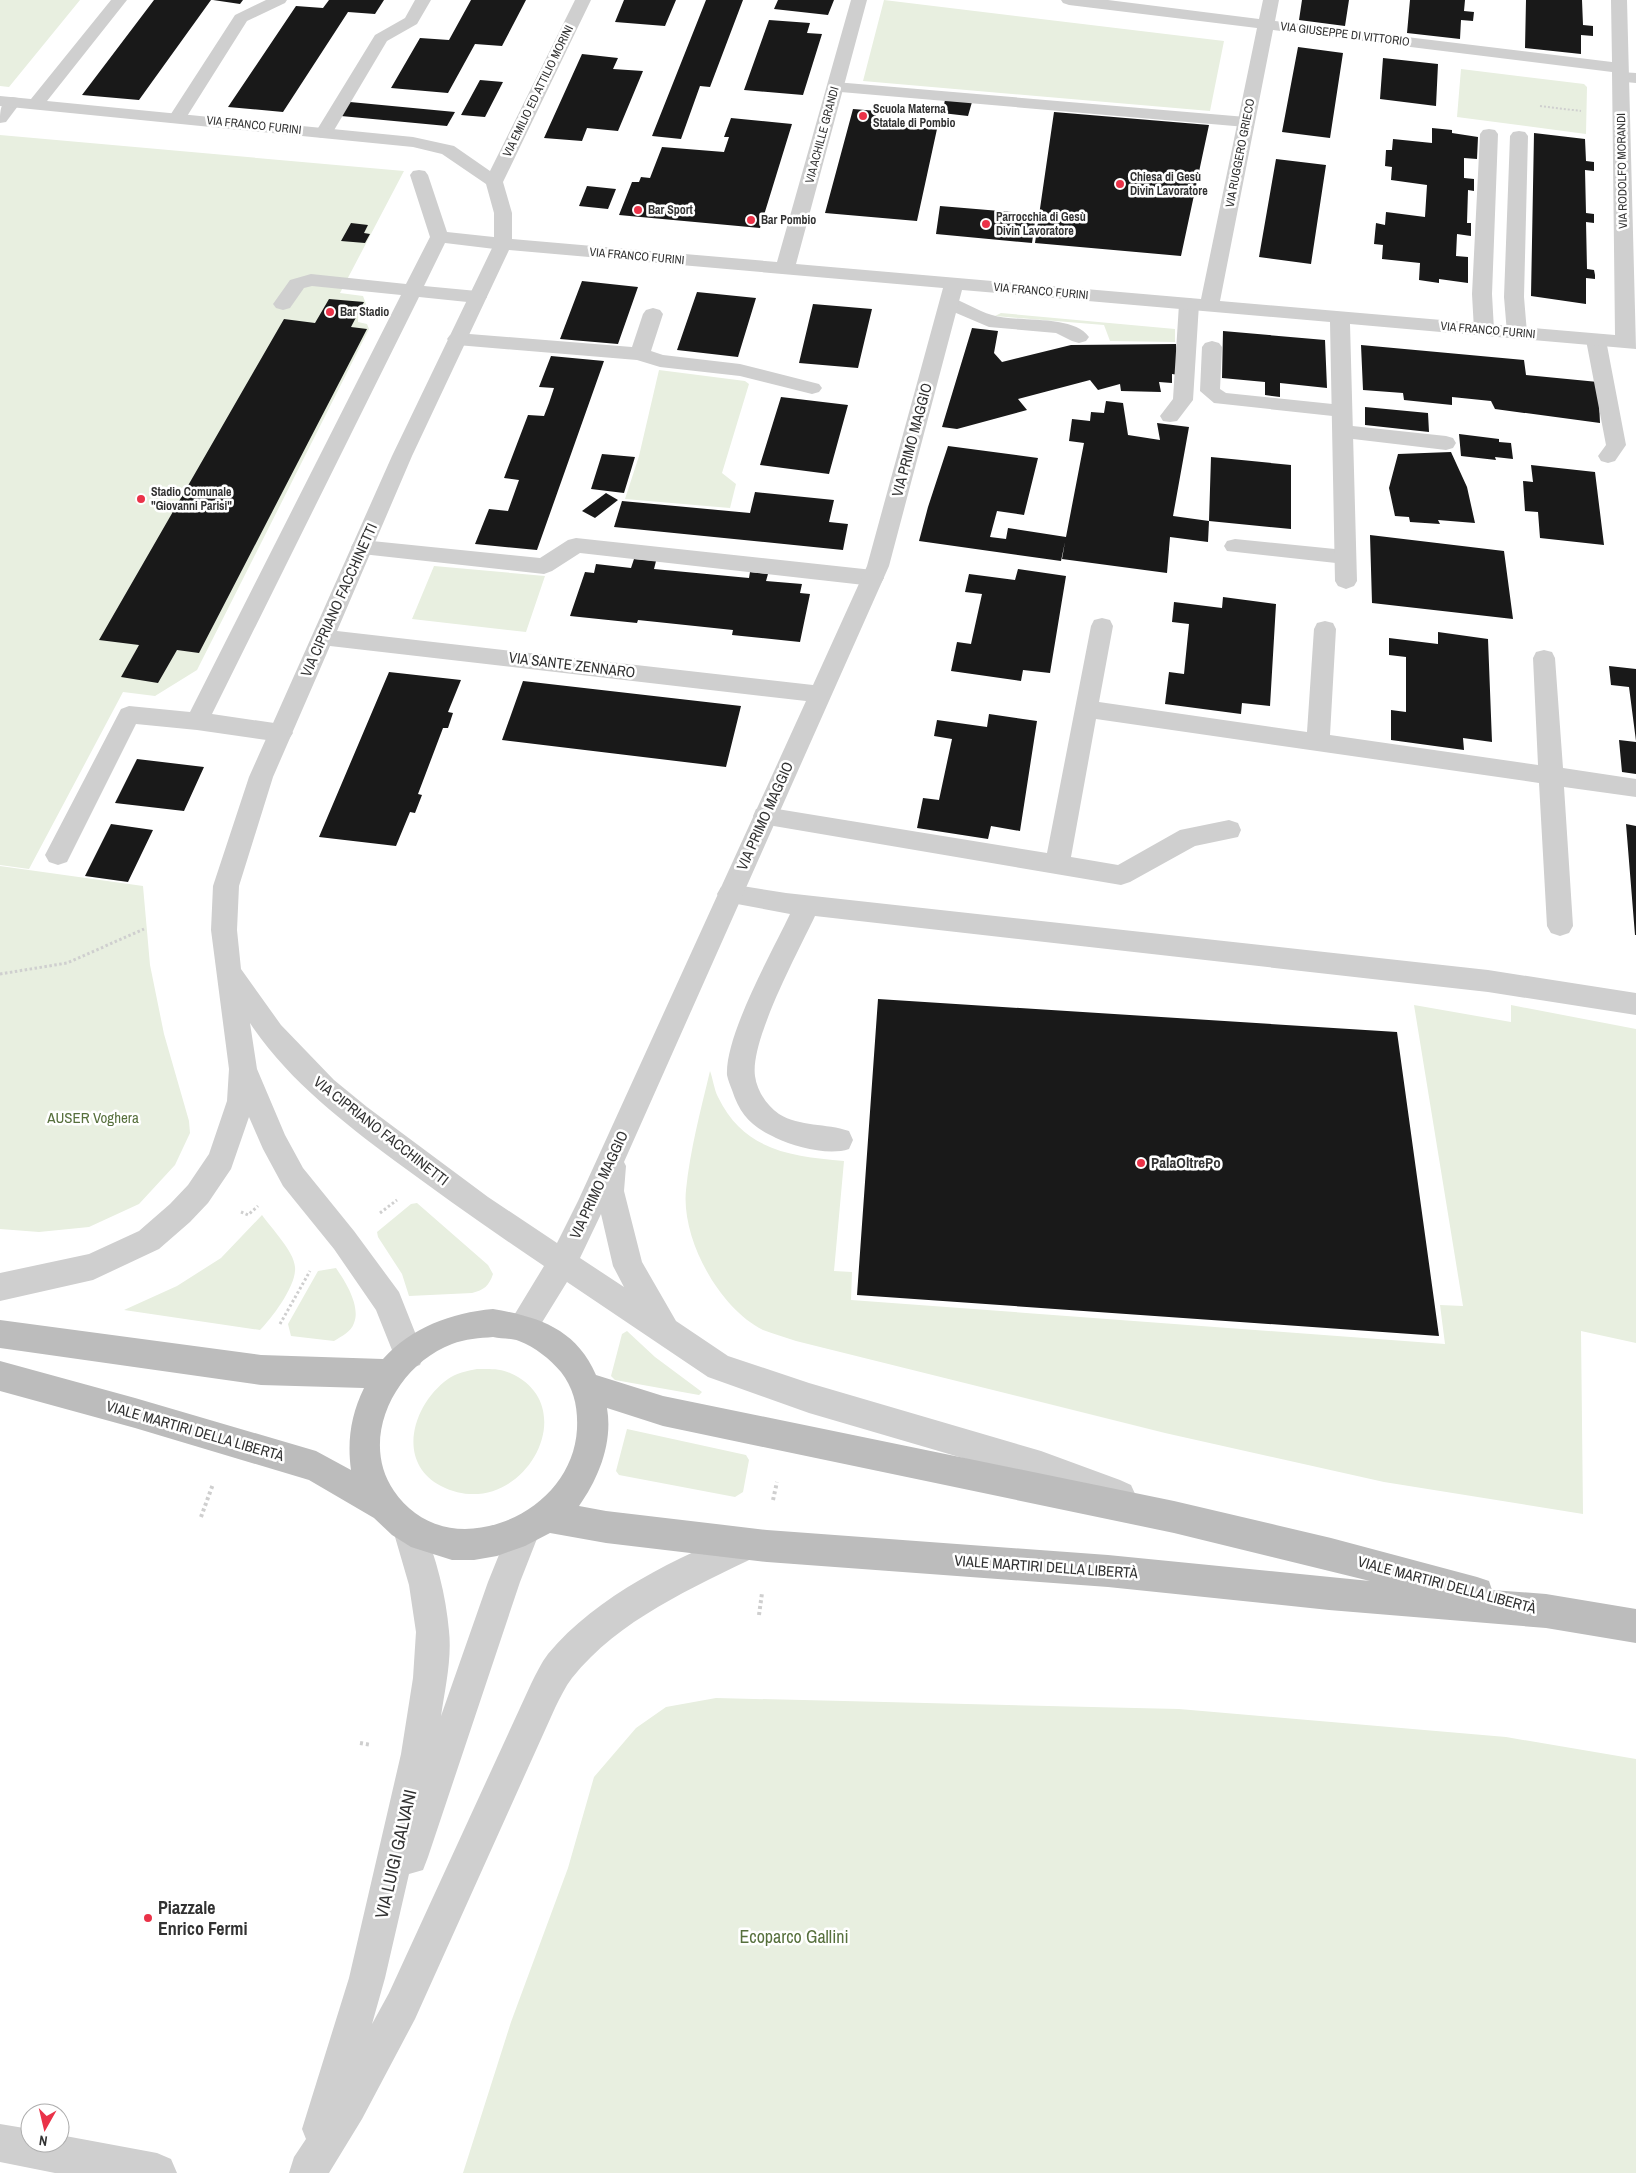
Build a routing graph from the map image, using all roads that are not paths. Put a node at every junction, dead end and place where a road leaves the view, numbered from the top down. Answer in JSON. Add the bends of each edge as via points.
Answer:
{"nodes":[{"id":1,"x":119,"y":0,"type":"edge"},
{"id":2,"x":279,"y":0,"type":"edge"},
{"id":3,"x":423,"y":0,"type":"edge"},
{"id":4,"x":583,"y":0,"type":"edge"},
{"id":5,"x":859,"y":0,"type":"edge"},
{"id":6,"x":1069,"y":0,"type":"edge"},
{"id":7,"x":1271,"y":0,"type":"edge"},
{"id":8,"x":1619,"y":0,"type":"edge"},
{"id":9,"x":1134,"y":4,"type":"edge"},
{"id":10,"x":1266,"y":24,"type":"junction"},
{"id":11,"x":1626,"y":74,"type":"edge"},
{"id":12,"x":835,"y":88,"type":"junction"},
{"id":13,"x":6,"y":101,"type":"edge"},
{"id":14,"x":35,"y":105,"type":"junction"},
{"id":15,"x":178,"y":117,"type":"junction"},
{"id":16,"x":0,"y":118,"type":"edge"},
{"id":17,"x":1246,"y":122,"type":"junction"},
{"id":18,"x":324,"y":133,"type":"junction"},
{"id":19,"x":1489,"y":134,"type":"dead end"},
{"id":20,"x":1519,"y":136,"type":"dead end"},
{"id":21,"x":419,"y":175,"type":"dead end"},
{"id":22,"x":494,"y":182,"type":"junction"},
{"id":23,"x":1629,"y":206,"type":"edge"},
{"id":24,"x":439,"y":237,"type":"junction"},
{"id":25,"x":502,"y":244,"type":"junction"},
{"id":26,"x":785,"y":269,"type":"junction"},
{"id":27,"x":411,"y":291,"type":"junction"},
{"id":28,"x":951,"y":294,"type":"junction"},
{"id":29,"x":477,"y":297,"type":"junction"},
{"id":30,"x":283,"y":304,"type":"dead end"},
{"id":31,"x":1188,"y":304,"type":"junction"},
{"id":32,"x":1209,"y":306,"type":"junction"},
{"id":33,"x":653,"y":314,"type":"dead end"},
{"id":34,"x":1340,"y":317,"type":"junction"},
{"id":35,"x":1484,"y":330,"type":"junction"},
{"id":36,"x":1517,"y":333,"type":"junction"},
{"id":37,"x":1079,"y":337,"type":"dead end"},
{"id":38,"x":457,"y":339,"type":"junction"},
{"id":39,"x":1596,"y":340,"type":"junction"},
{"id":40,"x":1630,"y":342,"type":"edge"},
{"id":41,"x":1212,"y":347,"type":"dead end"},
{"id":42,"x":640,"y":354,"type":"junction"},
{"id":43,"x":812,"y":388,"type":"dead end"},
{"id":44,"x":1342,"y":411,"type":"junction"},
{"id":45,"x":1170,"y":416,"type":"dead end"},
{"id":46,"x":1342,"y":432,"type":"junction"},
{"id":47,"x":1446,"y":443,"type":"dead end"},
{"id":48,"x":1608,"y":456,"type":"dead end"},
{"id":49,"x":1235,"y":546,"type":"dead end"},
{"id":50,"x":362,"y":547,"type":"junction"},
{"id":51,"x":1345,"y":556,"type":"junction"},
{"id":52,"x":873,"y":578,"type":"junction"},
{"id":53,"x":1346,"y":581,"type":"dead end"},
{"id":54,"x":1102,"y":626,"type":"dead end"},
{"id":55,"x":1325,"y":629,"type":"dead end"},
{"id":56,"x":323,"y":637,"type":"junction"},
{"id":57,"x":1544,"y":658,"type":"dead end"},
{"id":58,"x":821,"y":694,"type":"junction"},
{"id":59,"x":1086,"y":709,"type":"junction"},
{"id":60,"x":197,"y":721,"type":"junction"},
{"id":61,"x":281,"y":733,"type":"junction"},
{"id":62,"x":1318,"y":742,"type":"junction"},
{"id":63,"x":1551,"y":776,"type":"junction"},
{"id":64,"x":1636,"y":788,"type":"edge"},
{"id":65,"x":766,"y":816,"type":"junction"},
{"id":66,"x":1229,"y":830,"type":"dead end"},
{"id":67,"x":58,"y":855,"type":"dead end"},
{"id":68,"x":1057,"y":864,"type":"junction"},
{"id":69,"x":730,"y":894,"type":"junction"},
{"id":70,"x":807,"y":905,"type":"junction"},
{"id":71,"x":1560,"y":926,"type":"dead end"},
{"id":72,"x":228,"y":969,"type":"junction"},
{"id":73,"x":1636,"y":1004,"type":"edge"},
{"id":74,"x":243,"y":1069,"type":"junction"},
{"id":75,"x":839,"y":1140,"type":"dead end"},
{"id":76,"x":614,"y":1155,"type":"junction"},
{"id":77,"x":562,"y":1263,"type":"junction"},
{"id":78,"x":0,"y":1287,"type":"edge"},
{"id":79,"x":522,"y":1327,"type":"junction"},
{"id":80,"x":667,"y":1332,"type":"junction"},
{"id":81,"x":0,"y":1334,"type":"edge"},
{"id":82,"x":399,"y":1364,"type":"junction"},
{"id":83,"x":0,"y":1376,"type":"edge"},
{"id":84,"x":588,"y":1387,"type":"junction"},
{"id":85,"x":382,"y":1505,"type":"junction"},
{"id":86,"x":1174,"y":1517,"type":"junction"},
{"id":87,"x":536,"y":1524,"type":"junction"},
{"id":88,"x":409,"y":1530,"type":"junction"},
{"id":89,"x":748,"y":1544,"type":"junction"},
{"id":90,"x":1546,"y":1611,"type":"junction"},
{"id":91,"x":1636,"y":1626,"type":"edge"},
{"id":92,"x":367,"y":1978,"type":"junction"},
{"id":93,"x":0,"y":2142,"type":"edge"},
{"id":94,"x":308,"y":2172,"type":"edge"},
{"id":95,"x":157,"y":2173,"type":"edge"}],
"edges":[{"from":1,"to":14,"type":"street"},
{"from":2,"to":15,"type":"street","via":[[242,18]]},
{"from":3,"to":18,"type":"street","via":[[411,22],[381,38]]},
{"from":4,"to":22,"type":"street","name":"VIA EMILIO ED ATTILIO MORINI"},
{"from":5,"to":12,"type":"street","name":"VIA ACHILLE GRANDI"},
{"from":6,"to":9,"type":"street","name":"VIA GIUSEPPE DI VITTORIO"},
{"from":7,"to":10,"type":"street","name":"VIA RUGGERO GRIECO"},
{"from":8,"to":11,"type":"street","name":"VIA RODOLFO MORANDI"},
{"from":9,"to":10,"type":"street","name":"VIA GIUSEPPE DI VITTORIO"},
{"from":10,"to":11,"type":"street","name":"VIA GIUSEPPE DI VITTORIO"},
{"from":10,"to":17,"type":"street","name":"VIA RUGGERO GRIECO"},
{"from":11,"to":23,"type":"street","name":"VIA RODOLFO MORANDI","via":[[1621,116]]},
{"from":12,"to":17,"type":"street"},
{"from":12,"to":26,"type":"street","name":"VIA ACHILLE GRANDI"},
{"from":13,"to":14,"type":"street","name":"VIA FRANCO FURINI"},
{"from":13,"to":16,"type":"street"},
{"from":14,"to":15,"type":"street","name":"VIA FRANCO FURINI"},
{"from":15,"to":18,"type":"street","name":"VIA FRANCO FURINI"},
{"from":17,"to":32,"type":"street","name":"VIA RUGGERO GRIECO"},
{"from":18,"to":22,"type":"street","name":"VIA FRANCO FURINI","via":[[413,142],[448,150]]},
{"from":19,"to":35,"type":"street","via":[[1482,294]]},
{"from":20,"to":36,"type":"street","via":[[1514,297]]},
{"from":21,"to":24,"type":"street"},
{"from":22,"to":25,"type":"street","via":[[503,213]]},
{"from":23,"to":40,"type":"street","name":"VIA RODOLFO MORANDI"},
{"from":24,"to":25,"type":"street","name":"VIA FRANCO FURINI"},
{"from":24,"to":27,"type":"street"},
{"from":25,"to":26,"type":"street","name":"VIA FRANCO FURINI"},
{"from":25,"to":29,"type":"street","name":"VIA CIPRIANO FACCHINETTI"},
{"from":26,"to":28,"type":"street","name":"VIA FRANCO FURINI"},
{"from":27,"to":29,"type":"street"},
{"from":27,"to":30,"type":"street","via":[[311,280],[297,284]]},
{"from":27,"to":60,"type":"street"},
{"from":28,"to":31,"type":"street","name":"VIA FRANCO FURINI"},
{"from":28,"to":37,"type":"street","via":[[989,321],[1060,328]]},
{"from":28,"to":52,"type":"street","name":"VIA PRIMO MAGGIO"},
{"from":29,"to":38,"type":"street","name":"VIA CIPRIANO FACCHINETTI"},
{"from":31,"to":32,"type":"street","name":"VIA FRANCO FURINI"},
{"from":31,"to":45,"type":"street","via":[[1183,400]]},
{"from":32,"to":34,"type":"street","name":"VIA FRANCO FURINI"},
{"from":33,"to":42,"type":"street"},
{"from":34,"to":35,"type":"street","name":"VIA FRANCO FURINI"},
{"from":34,"to":44,"type":"street"},
{"from":35,"to":36,"type":"street","name":"VIA FRANCO FURINI"},
{"from":36,"to":39,"type":"street","name":"VIA FRANCO FURINI"},
{"from":38,"to":42,"type":"street"},
{"from":38,"to":50,"type":"street","name":"VIA CIPRIANO FACCHINETTI"},
{"from":39,"to":40,"type":"street","name":"VIA FRANCO FURINI"},
{"from":39,"to":48,"type":"street","via":[[1616,445]]},
{"from":41,"to":44,"type":"street","via":[[1210,392],[1221,399]]},
{"from":42,"to":43,"type":"street","via":[[660,361],[740,370]]},
{"from":44,"to":46,"type":"street"},
{"from":46,"to":47,"type":"street"},
{"from":46,"to":51,"type":"street"},
{"from":49,"to":51,"type":"street"},
{"from":50,"to":52,"type":"street","via":[[544,566],[576,545]]},
{"from":50,"to":56,"type":"street","name":"VIA CIPRIANO FACCHINETTI"},
{"from":51,"to":53,"type":"street"},
{"from":52,"to":58,"type":"street","name":"VIA PRIMO MAGGIO"},
{"from":54,"to":59,"type":"street"},
{"from":55,"to":62,"type":"street"},
{"from":56,"to":58,"type":"street","name":"VIA SANTE ZENNARO"},
{"from":56,"to":61,"type":"street","name":"VIA CIPRIANO FACCHINETTI"},
{"from":57,"to":63,"type":"street"},
{"from":58,"to":65,"type":"street","name":"VIA PRIMO MAGGIO"},
{"from":59,"to":62,"type":"street"},
{"from":59,"to":68,"type":"street"},
{"from":60,"to":61,"type":"street"},
{"from":60,"to":67,"type":"street","via":[[128,715]]},
{"from":61,"to":72,"type":"street","name":"VIA CIPRIANO FACCHINETTI","via":[[261,778],[226,886],[224,930]]},
{"from":62,"to":63,"type":"street"},
{"from":63,"to":64,"type":"street"},
{"from":63,"to":71,"type":"street"},
{"from":65,"to":68,"type":"street"},
{"from":65,"to":69,"type":"street","name":"VIA PRIMO MAGGIO"},
{"from":66,"to":68,"type":"street","via":[[1189,837],[1121,874]]},
{"from":69,"to":70,"type":"street"},
{"from":69,"to":76,"type":"street","name":"VIA PRIMO MAGGIO"},
{"from":70,"to":73,"type":"street","via":[[1488,981]]},
{"from":70,"to":75,"type":"street","via":[[757,1012],[744,1048],[741,1076],[750,1103],[769,1122],[795,1134]]},
{"from":72,"to":74,"type":"street","name":"VIA CIPRIANO FACCHINETTI"},
{"from":72,"to":77,"type":"street","name":"VIA CIPRIANO FACCHINETTI","via":[[271,1033],[324,1088],[478,1206]]},
{"from":74,"to":78,"type":"street","name":"VIA CIPRIANO FACCHINETTI","via":[[241,1101],[221,1160],[180,1214],[149,1240],[93,1267]]},
{"from":74,"to":82,"type":"street","name":"VIA CIPRIANO FACCHINETTI","via":[[273,1140],[293,1177],[388,1302]]},
{"from":76,"to":77,"type":"street","name":"VIA PRIMO MAGGIO"},
{"from":76,"to":80,"type":"street","via":[[610,1191],[628,1266]]},
{"from":77,"to":79,"type":"street","name":"VIA PRIMO MAGGIO"},
{"from":77,"to":80,"type":"street","name":"VIA CIPRIANO FACCHINETTI"},
{"from":79,"to":82,"type":"main road","name":"VIALE MARTIRI DELLA LIBERTÀ","via":[[493,1323],[463,1326],[435,1337]]},
{"from":79,"to":84,"type":"main road","name":"VIALE MARTIRI DELLA LIBERTÀ","via":[[550,1340],[572,1359]]},
{"from":80,"to":86,"type":"street","name":"VIA CIPRIANO FACCHINETTI","via":[[719,1367],[809,1398],[1041,1466]]},
{"from":81,"to":82,"type":"main road","via":[[261,1370]]},
{"from":82,"to":85,"type":"main road","name":"VIALE MARTIRI DELLA LIBERTÀ","via":[[372,1406],[364,1440],[368,1474]]},
{"from":83,"to":85,"type":"main road","name":"VIALE MARTIRI DELLA LIBERTÀ","via":[[316,1467]]},
{"from":84,"to":86,"type":"main road","name":"VIALE MARTIRI DELLA LIBERTÀ","via":[[663,1411]]},
{"from":84,"to":87,"type":"main road","name":"VIALE MARTIRI DELLA LIBERTÀ","via":[[595,1421],[589,1456],[573,1488]]},
{"from":85,"to":88,"type":"main road","name":"VIALE MARTIRI DELLA LIBERTÀ"},
{"from":86,"to":90,"type":"main road","name":"VIALE MARTIRI DELLA LIBERTÀ","via":[[1331,1554]]},
{"from":87,"to":88,"type":"main road","name":"VIALE MARTIRI DELLA LIBERTÀ","via":[[484,1544],[445,1543]]},
{"from":87,"to":89,"type":"main road","name":"VIALE MARTIRI DELLA LIBERTÀ","via":[[606,1527]]},
{"from":87,"to":92,"type":"street","via":[[504,1582]]},
{"from":88,"to":92,"type":"street","name":"VIA LUIGI GALVANI","via":[[425,1585],[433,1632],[430,1678],[418,1754]]},
{"from":89,"to":90,"type":"main road","name":"VIALE MARTIRI DELLA LIBERTÀ","via":[[1108,1570],[1329,1594]]},
{"from":89,"to":94,"type":"street","via":[[647,1594],[588,1637],[558,1667],[402,2006]]},
{"from":90,"to":91,"type":"main road","name":"VIALE MARTIRI DELLA LIBERTÀ"},
{"from":92,"to":94,"type":"street","name":"VIA LUIGI GALVANI"},
{"from":93,"to":95,"type":"street"}]}
